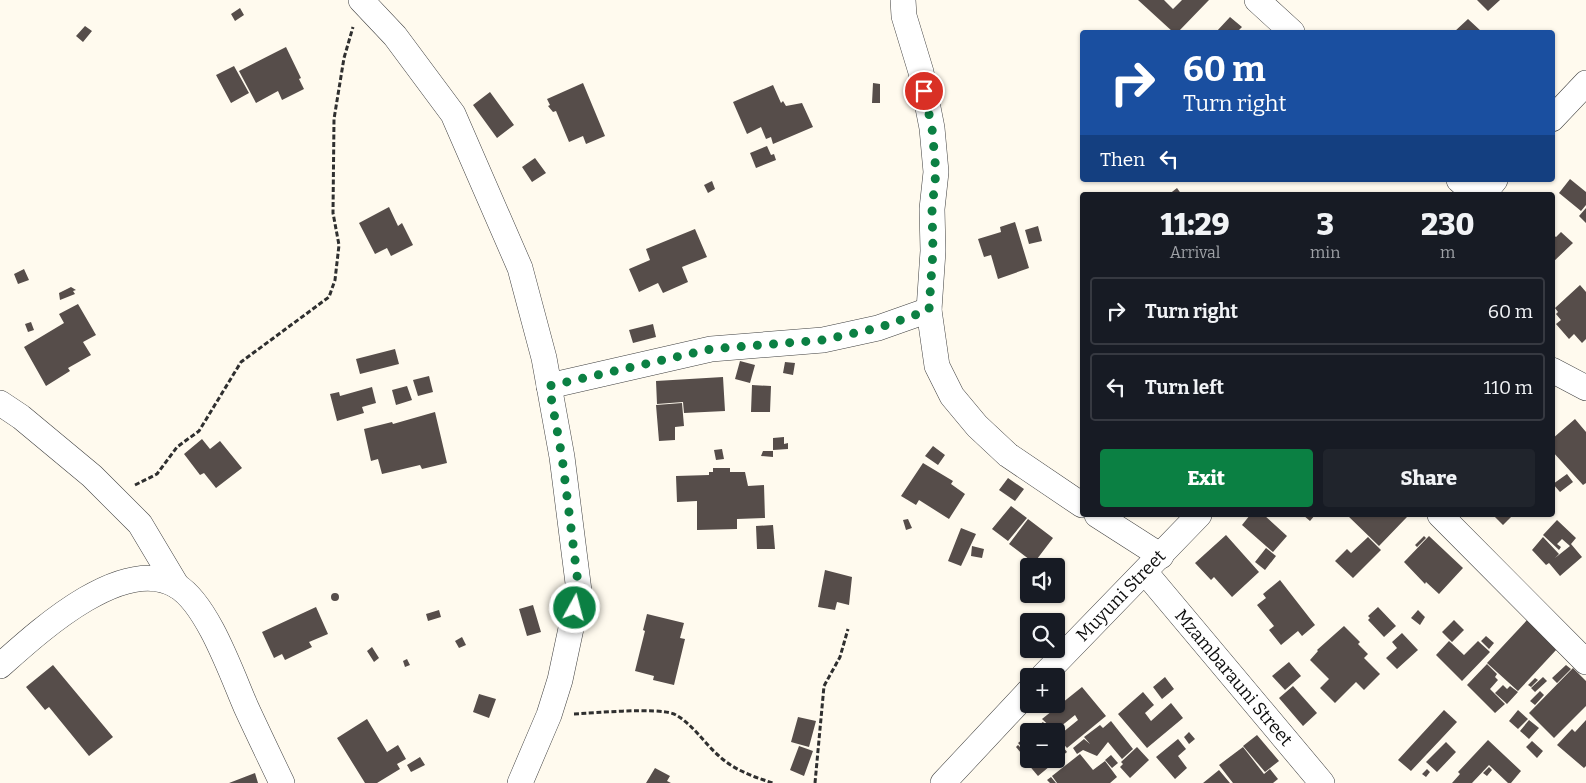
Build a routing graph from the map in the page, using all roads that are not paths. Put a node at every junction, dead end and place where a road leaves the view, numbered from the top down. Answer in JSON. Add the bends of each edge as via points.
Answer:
{"nodes":[{"id":1,"x":903,"y":0,"type":"edge"},
{"id":2,"x":1257,"y":0,"type":"edge"},
{"id":3,"x":358,"y":10,"type":"edge"},
{"id":4,"x":1290,"y":30,"type":"edge"},
{"id":5,"x":1586,"y":83,"type":"edge"},
{"id":6,"x":1555,"y":116,"type":"edge"},
{"id":7,"x":1461,"y":182,"type":"edge"},
{"id":8,"x":1493,"y":182,"type":"edge"},
{"id":9,"x":1473,"y":192,"type":"edge"},
{"id":10,"x":1485,"y":192,"type":"edge"},
{"id":11,"x":929,"y":310,"type":"junction"},
{"id":12,"x":1555,"y":372,"type":"edge"},
{"id":13,"x":549,"y":386,"type":"junction"},
{"id":14,"x":1586,"y":388,"type":"edge"},
{"id":15,"x":0,"y":403,"type":"edge"},
{"id":16,"x":1080,"y":504,"type":"edge"},
{"id":17,"x":1099,"y":517,"type":"edge"},
{"id":18,"x":1197,"y":517,"type":"edge"},
{"id":19,"x":1442,"y":517,"type":"edge"},
{"id":20,"x":1153,"y":564,"type":"junction"},
{"id":21,"x":177,"y":586,"type":"junction"},
{"id":22,"x":1586,"y":662,"type":"edge"},
{"id":23,"x":0,"y":666,"type":"edge"},
{"id":24,"x":1051,"y":668,"type":"edge"},
{"id":25,"x":1020,"y":701,"type":"edge"},
{"id":26,"x":282,"y":783,"type":"edge"},
{"id":27,"x":520,"y":783,"type":"edge"},
{"id":28,"x":943,"y":783,"type":"edge"},
{"id":29,"x":1322,"y":783,"type":"edge"}],
"edges":[{"from":1,"to":11,"type":"street","via":[[904,16],[921,72],[932,128],[936,172]]},
{"from":2,"to":4,"type":"street"},
{"from":3,"to":13,"type":"street","via":[[395,36],[453,114],[520,268]]},
{"from":5,"to":6,"type":"street"},
{"from":7,"to":9,"type":"street"},
{"from":8,"to":10,"type":"street"},
{"from":11,"to":13,"type":"street","via":[[878,328],[823,340],[711,349]]},
{"from":11,"to":16,"type":"street","via":[[937,366],[952,396],[977,426],[1008,455]]},
{"from":12,"to":14,"type":"street"},
{"from":13,"to":27,"type":"street","via":[[562,457],[579,591],[560,680]]},
{"from":15,"to":21,"type":"street","via":[[92,476],[140,524]]},
{"from":17,"to":20,"type":"street","name":"Mzambarauni Street"},
{"from":18,"to":20,"type":"street","name":"Muyuni Street"},
{"from":19,"to":22,"type":"street"},
{"from":20,"to":24,"type":"street","name":"Muyuni Street"},
{"from":20,"to":29,"type":"street","name":"Mzambarauni Street"},
{"from":21,"to":23,"type":"street","via":[[149,579],[123,582],[98,592],[72,606]]},
{"from":21,"to":26,"type":"street","via":[[193,601],[216,639]]},
{"from":25,"to":28,"type":"street"}]}
